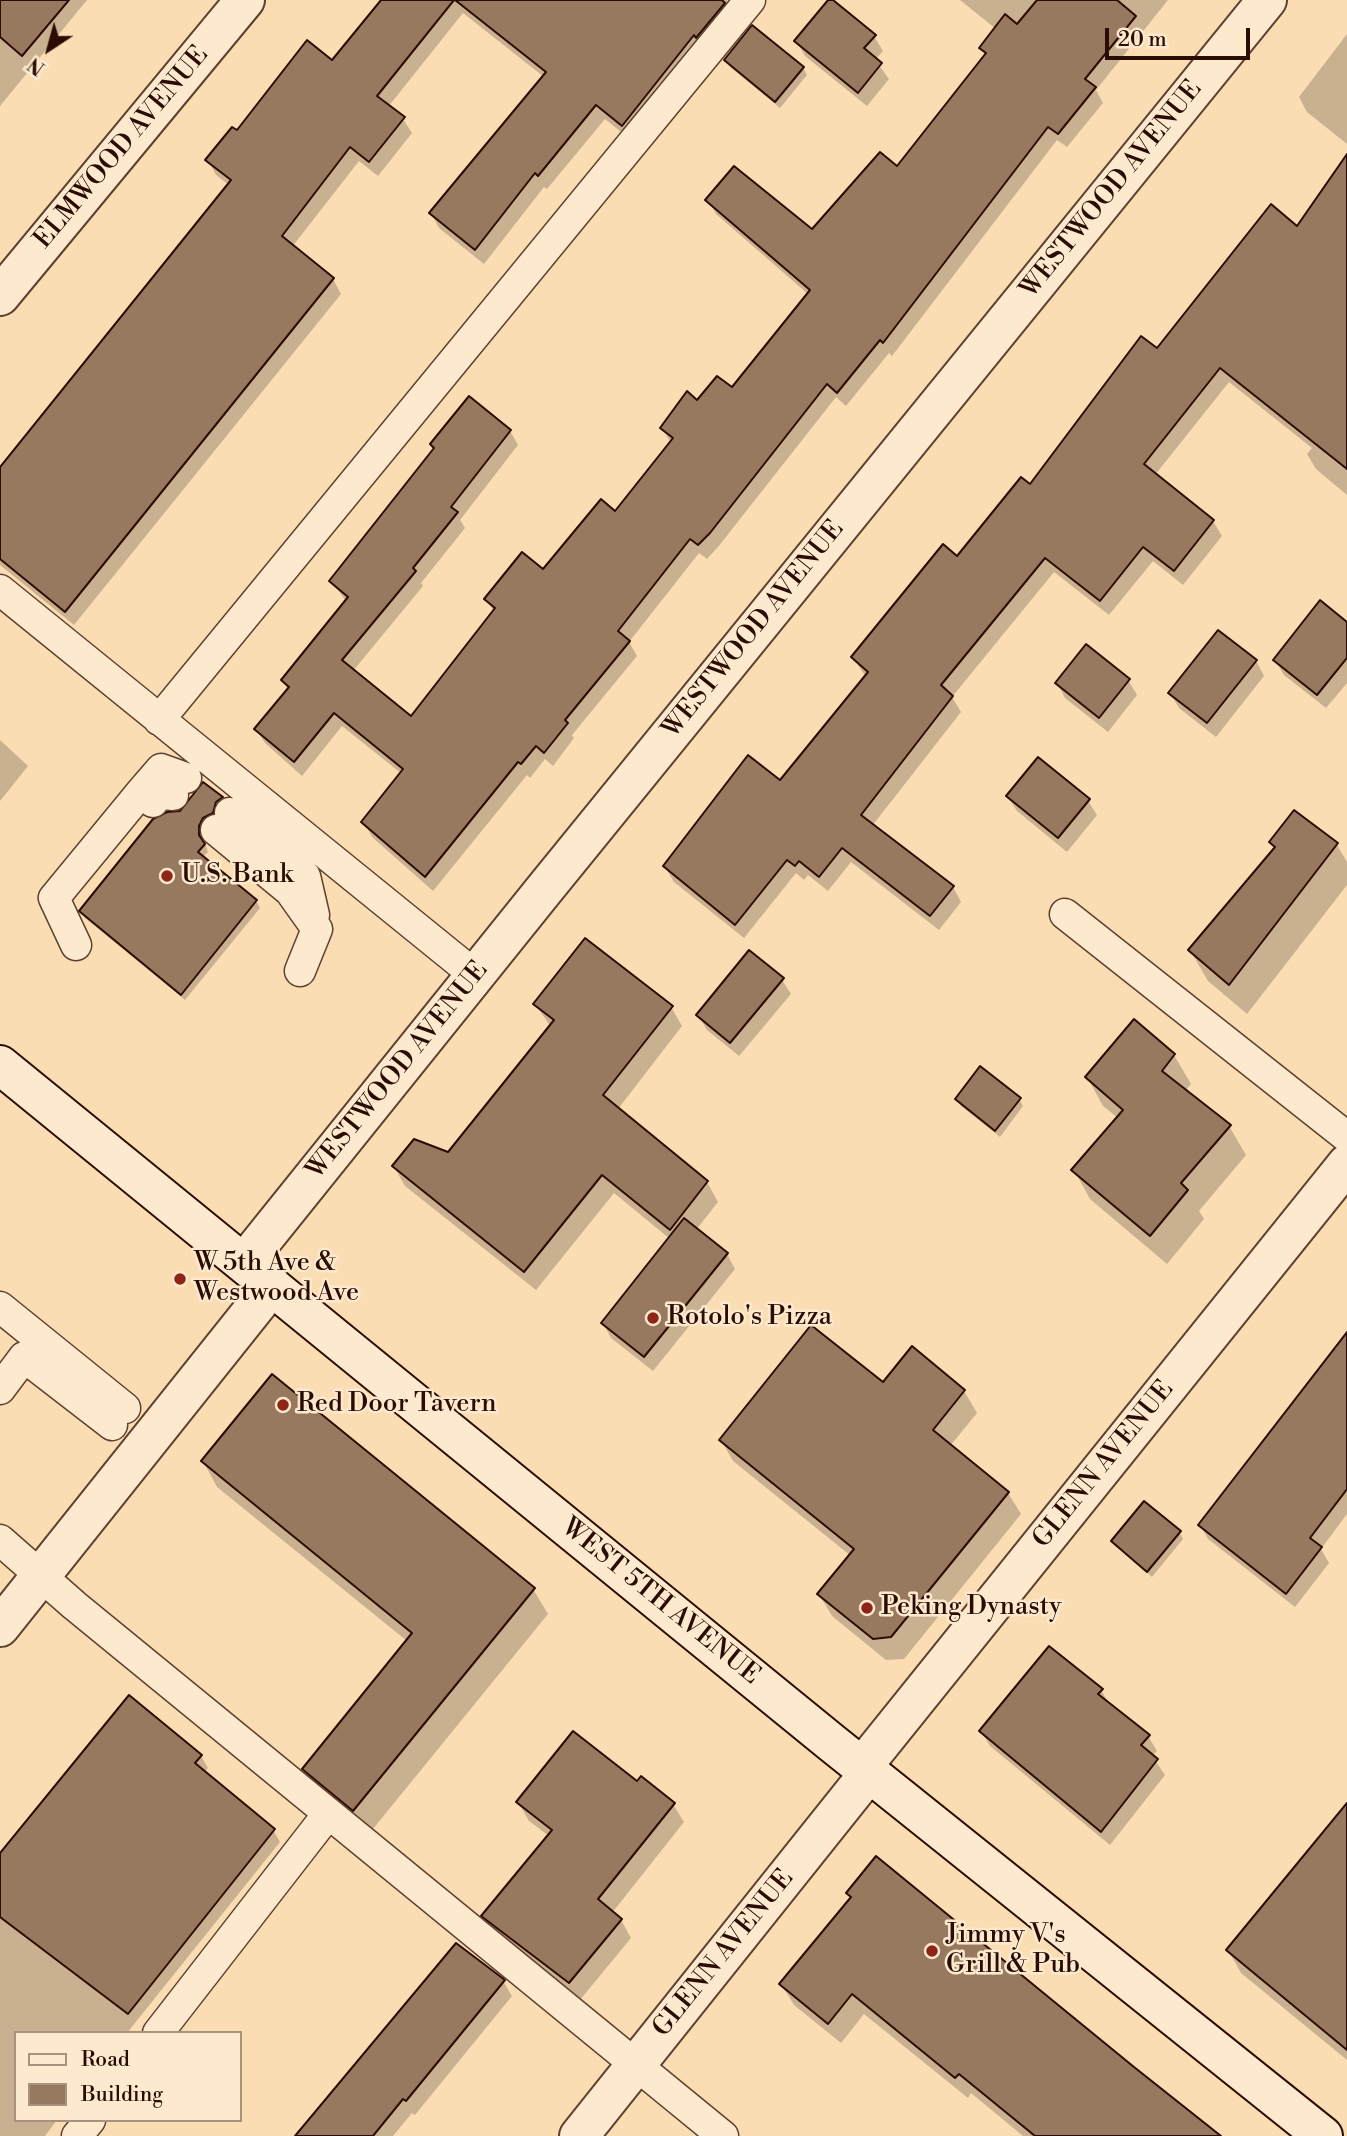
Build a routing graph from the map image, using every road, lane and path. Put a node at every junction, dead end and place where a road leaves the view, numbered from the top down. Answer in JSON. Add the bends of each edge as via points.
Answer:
{"nodes":[{"id":1,"x":245,"y":0,"type":"edge"},
{"id":2,"x":750,"y":0,"type":"edge"},
{"id":3,"x":1268,"y":0,"type":"edge"},
{"id":4,"x":0,"y":296,"type":"edge"},
{"id":5,"x":0,"y":590,"type":"edge"},
{"id":6,"x":159,"y":720,"type":"junction"},
{"id":7,"x":165,"y":793,"type":"dead end"},
{"id":8,"x":216,"y":830,"type":"dead end"},
{"id":9,"x":1065,"y":914,"type":"dead end"},
{"id":10,"x":76,"y":945,"type":"dead end"},
{"id":11,"x":300,"y":971,"type":"dead end"},
{"id":12,"x":475,"y":975,"type":"junction"},
{"id":13,"x":0,"y":1065,"type":"edge"},
{"id":14,"x":1347,"y":1137,"type":"edge"},
{"id":15,"x":1347,"y":1164,"type":"edge"},
{"id":16,"x":258,"y":1275,"type":"junction"},
{"id":17,"x":0,"y":1307,"type":"edge"},
{"id":18,"x":0,"y":1389,"type":"edge"},
{"id":19,"x":0,"y":1540,"type":"edge"},
{"id":20,"x":40,"y":1577,"type":"junction"},
{"id":21,"x":0,"y":1627,"type":"edge"},
{"id":22,"x":866,"y":1770,"type":"junction"},
{"id":23,"x":328,"y":1814,"type":"junction"},
{"id":24,"x":160,"y":2031,"type":"edge"},
{"id":25,"x":635,"y":2066,"type":"junction"},
{"id":26,"x":88,"y":2122,"type":"edge"},
{"id":27,"x":77,"y":2136,"type":"edge"},
{"id":28,"x":579,"y":2136,"type":"edge"},
{"id":29,"x":723,"y":2136,"type":"edge"},
{"id":30,"x":1323,"y":2136,"type":"edge"}],
"edges":[{"from":1,"to":4,"type":"street","name":"ELMWOOD AVENUE"},
{"from":2,"to":6,"type":"lane"},
{"from":3,"to":12,"type":"street","name":"WESTWOOD AVENUE"},
{"from":5,"to":6,"type":"lane"},
{"from":6,"to":12,"type":"lane"},
{"from":7,"to":10,"type":"lane","via":[[54,898]]},
{"from":8,"to":11,"type":"lane","via":[[290,891],[317,929]]},
{"from":9,"to":14,"type":"lane"},
{"from":12,"to":16,"type":"street","name":"WESTWOOD AVENUE"},
{"from":13,"to":16,"type":"street","name":"WEST 5TH AVENUE"},
{"from":15,"to":22,"type":"street","name":"GLENN AVENUE"},
{"from":16,"to":20,"type":"street","name":"WESTWOOD AVENUE"},
{"from":16,"to":22,"type":"street","name":"WEST 5TH AVENUE"},
{"from":17,"to":18,"type":"lane","via":[[118,1417],[24,1357]]},
{"from":19,"to":20,"type":"lane"},
{"from":20,"to":21,"type":"street","name":"WESTWOOD AVENUE"},
{"from":20,"to":23,"type":"lane"},
{"from":22,"to":25,"type":"street","name":"GLENN AVENUE"},
{"from":22,"to":30,"type":"street","name":"WEST 5TH AVENUE"},
{"from":23,"to":24,"type":"lane"},
{"from":23,"to":25,"type":"lane"},
{"from":25,"to":28,"type":"street","name":"GLENN AVENUE"},
{"from":25,"to":29,"type":"lane"},
{"from":26,"to":27,"type":"lane"}]}
